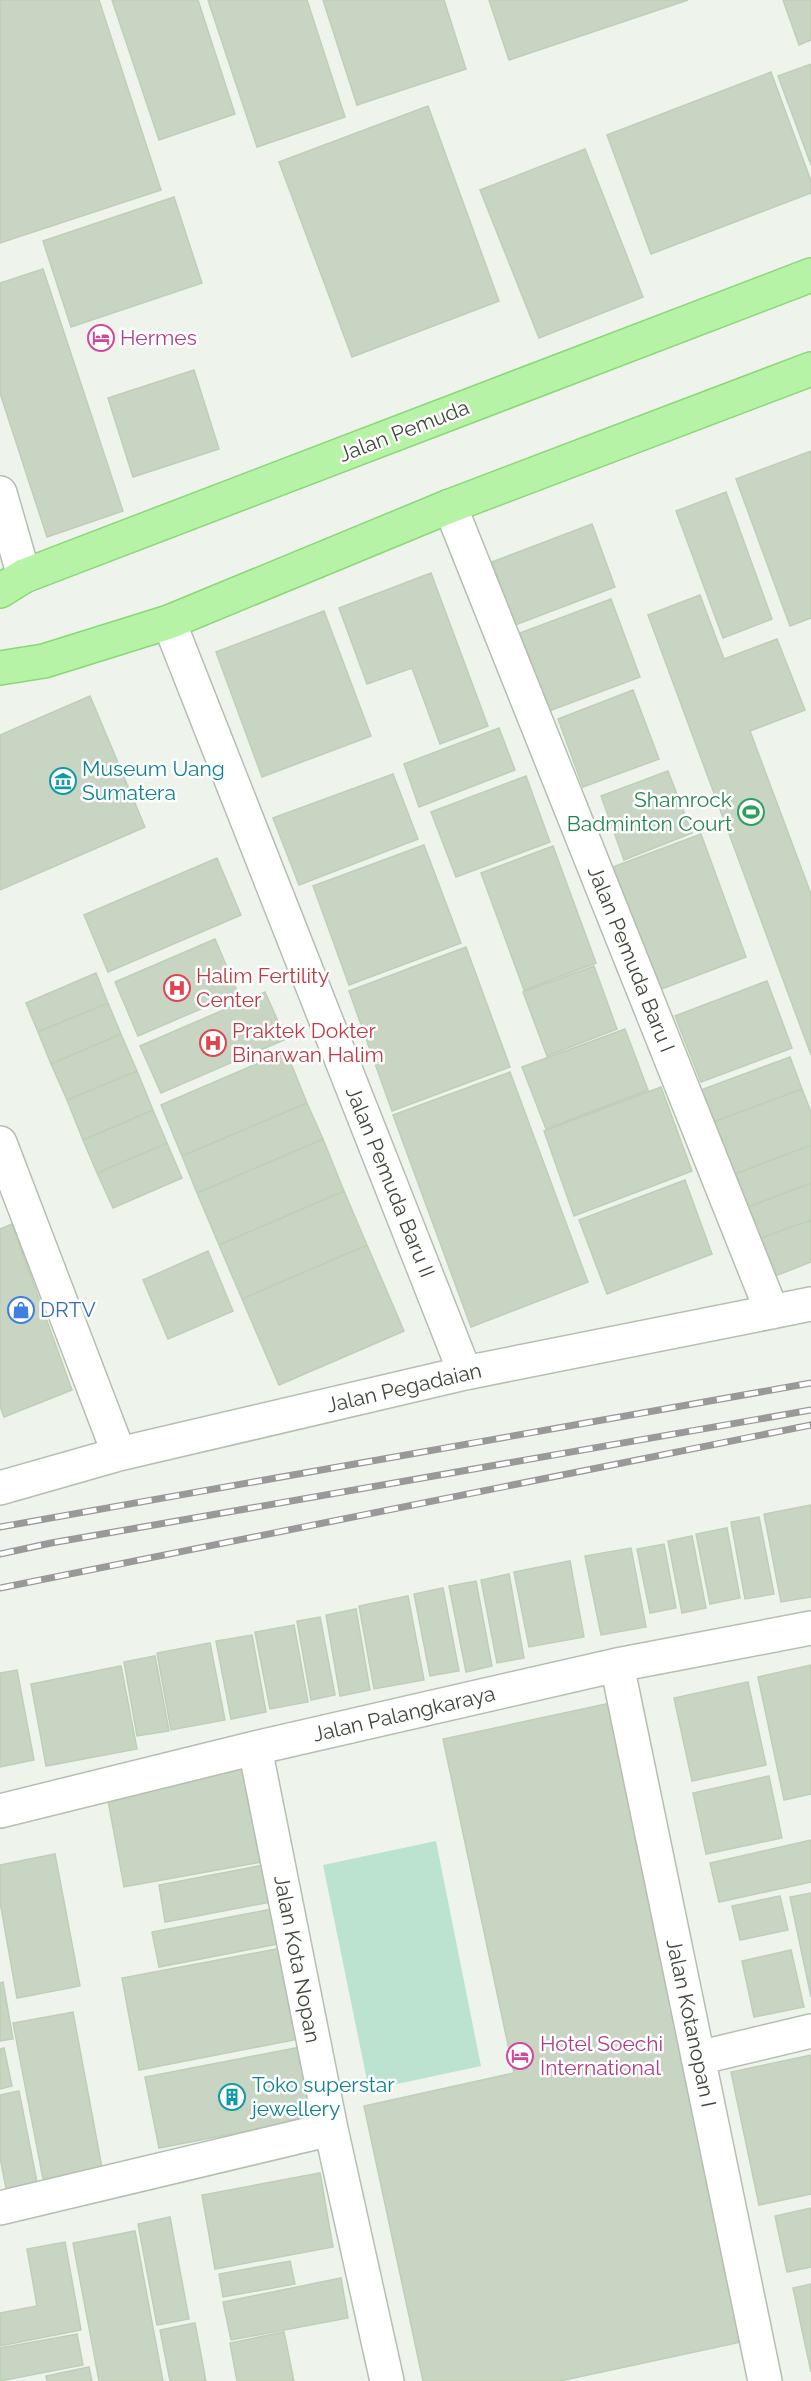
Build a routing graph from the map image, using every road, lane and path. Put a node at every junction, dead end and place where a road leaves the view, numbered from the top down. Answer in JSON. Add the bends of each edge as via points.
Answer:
{"nodes":[{"id":1,"x":811,"y":275,"type":"edge"},
{"id":2,"x":811,"y":369,"type":"edge"},
{"id":3,"x":0,"y":494,"type":"edge"},
{"id":4,"x":450,"y":506,"type":"junction"},
{"id":5,"x":12,"y":584,"type":"edge"},
{"id":6,"x":169,"y":622,"type":"junction"},
{"id":7,"x":0,"y":668,"type":"edge"},
{"id":8,"x":0,"y":1143,"type":"edge"},
{"id":9,"x":811,"y":1304,"type":"edge"},
{"id":10,"x":772,"y":1312,"type":"junction"},
{"id":11,"x":465,"y":1373,"type":"junction"},
{"id":12,"x":119,"y":1454,"type":"junction"},
{"id":13,"x":0,"y":1488,"type":"edge"},
{"id":14,"x":811,"y":1628,"type":"edge"},
{"id":15,"x":617,"y":1665,"type":"junction"},
{"id":16,"x":255,"y":1748,"type":"junction"},
{"id":17,"x":0,"y":1811,"type":"edge"},
{"id":18,"x":811,"y":2031,"type":"edge"},
{"id":19,"x":698,"y":2058,"type":"junction"},
{"id":20,"x":331,"y":2129,"type":"junction"},
{"id":21,"x":0,"y":2208,"type":"edge"},
{"id":22,"x":387,"y":2381,"type":"edge"},
{"id":23,"x":765,"y":2381,"type":"edge"}],
"edges":[{"from":1,"to":5,"type":"main road","name":"Jalan Pemuda"},
{"from":2,"to":4,"type":"main road"},
{"from":3,"to":5,"type":"street"},
{"from":4,"to":6,"type":"main road"},
{"from":4,"to":10,"type":"street","name":"Jalan Pemuda Baru I"},
{"from":6,"to":7,"type":"main road","via":[[44,661]]},
{"from":6,"to":11,"type":"street","name":"Jalan Pemuda Baru II"},
{"from":8,"to":12,"type":"street"},
{"from":9,"to":10,"type":"street","name":"Jalan Pegadaian"},
{"from":10,"to":11,"type":"street","name":"Jalan Pegadaian"},
{"from":11,"to":12,"type":"street","name":"Jalan Pegadaian"},
{"from":12,"to":13,"type":"street","name":"Jalan Pegadaian"},
{"from":14,"to":15,"type":"street","name":"Jalan Palangkaraya"},
{"from":15,"to":16,"type":"street","name":"Jalan Palangkaraya"},
{"from":15,"to":19,"type":"street","name":"Jalan Kotanopan I"},
{"from":16,"to":17,"type":"street","name":"Jalan Palangkaraya"},
{"from":16,"to":20,"type":"street","name":"Jalan Kota Nopan"},
{"from":18,"to":19,"type":"street"},
{"from":19,"to":23,"type":"street","name":"Jalan Kotanopan I"},
{"from":20,"to":21,"type":"street"},
{"from":20,"to":22,"type":"street","name":"Jalan Kota Nopan"}]}
